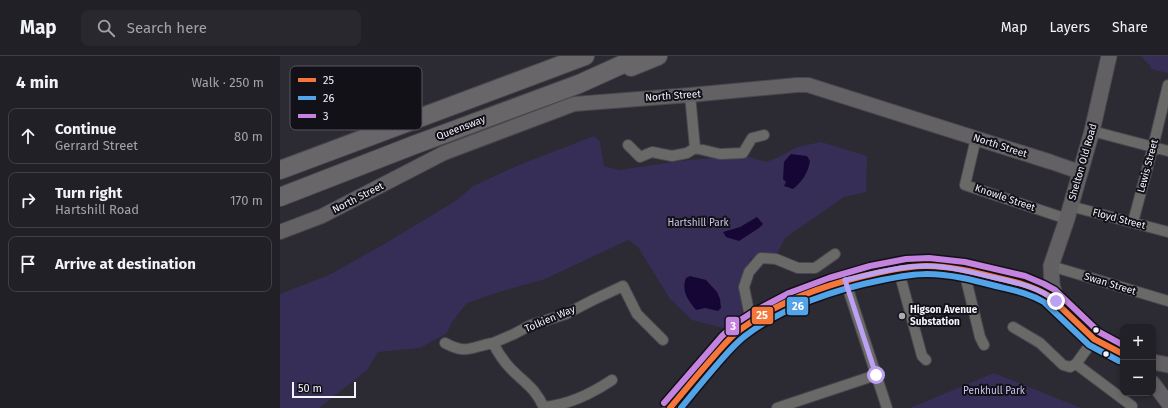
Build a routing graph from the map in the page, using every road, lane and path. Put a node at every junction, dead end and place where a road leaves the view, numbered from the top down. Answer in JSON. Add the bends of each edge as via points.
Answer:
{"nodes":[{"id":1,"x":584,"y":56,"type":"edge"},
{"id":2,"x":641,"y":56,"type":"edge"},
{"id":3,"x":658,"y":56,"type":"edge"},
{"id":4,"x":1109,"y":56,"type":"edge"},
{"id":5,"x":579,"y":84,"type":"junction"},
{"id":6,"x":1168,"y":85,"type":"edge"},
{"id":7,"x":690,"y":95,"type":"junction"},
{"id":8,"x":472,"y":98,"type":"junction"},
{"id":9,"x":422,"y":113,"type":"edge"},
{"id":10,"x":422,"y":117,"type":"edge"},
{"id":11,"x":368,"y":130,"type":"edge"},
{"id":12,"x":387,"y":130,"type":"edge"},
{"id":13,"x":1092,"y":131,"type":"junction"},
{"id":14,"x":764,"y":135,"type":"dead end"},
{"id":15,"x":976,"y":138,"type":"junction"},
{"id":16,"x":628,"y":145,"type":"dead end"},
{"id":17,"x":695,"y":148,"type":"junction"},
{"id":18,"x":1153,"y":148,"type":"junction"},
{"id":19,"x":1168,"y":151,"type":"edge"},
{"id":20,"x":280,"y":157,"type":"edge"},
{"id":21,"x":280,"y":170,"type":"edge"},
{"id":22,"x":1080,"y":172,"type":"junction"},
{"id":23,"x":280,"y":197,"type":"edge"},
{"id":24,"x":1069,"y":213,"type":"junction"},
{"id":25,"x":1133,"y":222,"type":"junction"},
{"id":26,"x":280,"y":232,"type":"edge"},
{"id":27,"x":1168,"y":232,"type":"edge"},
{"id":28,"x":835,"y":254,"type":"dead end"},
{"id":29,"x":1051,"y":266,"type":"junction"},
{"id":30,"x":898,"y":268,"type":"junction"},
{"id":31,"x":964,"y":271,"type":"junction"},
{"id":32,"x":845,"y":280,"type":"junction"},
{"id":33,"x":1023,"y":284,"type":"junction"},
{"id":34,"x":1056,"y":301,"type":"junction"},
{"id":35,"x":1168,"y":301,"type":"edge"},
{"id":36,"x":751,"y":322,"type":"junction"},
{"id":37,"x":1013,"y":327,"type":"dead end"},
{"id":38,"x":1094,"y":339,"type":"junction"},
{"id":39,"x":663,"y":340,"type":"dead end"},
{"id":40,"x":444,"y":343,"type":"dead end"},
{"id":41,"x":493,"y":343,"type":"junction"},
{"id":42,"x":984,"y":345,"type":"dead end"},
{"id":43,"x":1120,"y":352,"type":"edge"},
{"id":44,"x":926,"y":360,"type":"dead end"},
{"id":45,"x":1156,"y":363,"type":"edge"},
{"id":46,"x":1076,"y":364,"type":"junction"},
{"id":47,"x":1168,"y":365,"type":"edge"},
{"id":48,"x":876,"y":375,"type":"junction"},
{"id":49,"x":612,"y":380,"type":"dead end"},
{"id":50,"x":1156,"y":387,"type":"edge"},
{"id":51,"x":1168,"y":403,"type":"edge"},
{"id":52,"x":1132,"y":406,"type":"dead end"},
{"id":53,"x":544,"y":408,"type":"edge"},
{"id":54,"x":670,"y":408,"type":"edge"},
{"id":55,"x":777,"y":408,"type":"edge"},
{"id":56,"x":887,"y":408,"type":"edge"}],
"edges":[{"from":1,"to":8,"type":"highway"},
{"from":2,"to":5,"type":"highway","name":"Queensway"},
{"from":3,"to":5,"type":"highway"},
{"from":4,"to":13,"type":"main road","name":"Shelton Old Road"},
{"from":5,"to":23,"type":"highway","name":"Queensway"},
{"from":6,"to":18,"type":"street","name":"Lewis Street"},
{"from":7,"to":15,"type":"street","name":"North Street","via":[[808,85]]},
{"from":7,"to":17,"type":"street"},
{"from":7,"to":26,"type":"street","name":"North Street","via":[[574,104],[444,153],[329,212]]},
{"from":8,"to":9,"type":"highway"},
{"from":8,"to":10,"type":"highway"},
{"from":11,"to":20,"type":"highway"},
{"from":12,"to":21,"type":"highway"},
{"from":13,"to":18,"type":"street"},
{"from":13,"to":22,"type":"main road","name":"Shelton Old Road"},
{"from":14,"to":17,"type":"street","via":[[752,138],[743,152],[720,154]]},
{"from":15,"to":22,"type":"street","name":"North Street"},
{"from":15,"to":24,"type":"street","name":"Knowle Street","via":[[965,185]]},
{"from":16,"to":17,"type":"street","via":[[640,157],[652,152],[672,156],[687,153]]},
{"from":18,"to":19,"type":"street"},
{"from":18,"to":25,"type":"street","name":"Lewis Street"},
{"from":22,"to":24,"type":"main road","name":"Shelton Old Road"},
{"from":24,"to":25,"type":"street","name":"Floyd Street"},
{"from":24,"to":29,"type":"main road","name":"Shelton Old Road"},
{"from":25,"to":27,"type":"street","name":"Floyd Street"},
{"from":28,"to":36,"type":"street","via":[[816,268],[798,268],[776,258],[761,258],[749,272],[744,287]]},
{"from":29,"to":33,"type":"main road","name":"Shelton Old Road","via":[[1039,278]]},
{"from":29,"to":34,"type":"main road","name":"Shelton Old Road"},
{"from":29,"to":35,"type":"street","name":"Swan Street"},
{"from":30,"to":31,"type":"main road","via":[[927,266]]},
{"from":30,"to":32,"type":"main road"},
{"from":30,"to":44,"type":"street","via":[[922,356]]},
{"from":31,"to":33,"type":"main road"},
{"from":31,"to":42,"type":"street","via":[[980,338]]},
{"from":32,"to":36,"type":"main road","via":[[794,300]]},
{"from":32,"to":48,"type":"street"},
{"from":33,"to":34,"type":"main road"},
{"from":34,"to":38,"type":"main road"},
{"from":36,"to":54,"type":"main road","via":[[723,347]]},
{"from":37,"to":46,"type":"street","via":[[1029,342],[1040,344],[1064,365],[1070,367]]},
{"from":38,"to":43,"type":"main road"},
{"from":38,"to":46,"type":"street"},
{"from":39,"to":41,"type":"street","name":"Tolkien Way","via":[[637,314],[623,286],[566,314],[531,325]]},
{"from":40,"to":41,"type":"street","via":[[465,350]]},
{"from":41,"to":53,"type":"street","via":[[498,354],[512,370],[531,386]]},
{"from":45,"to":47,"type":"main road"},
{"from":46,"to":52,"type":"street"},
{"from":48,"to":55,"type":"street"},
{"from":48,"to":56,"type":"street"},
{"from":49,"to":53,"type":"street","via":[[580,398]]},
{"from":50,"to":51,"type":"street"}]}
